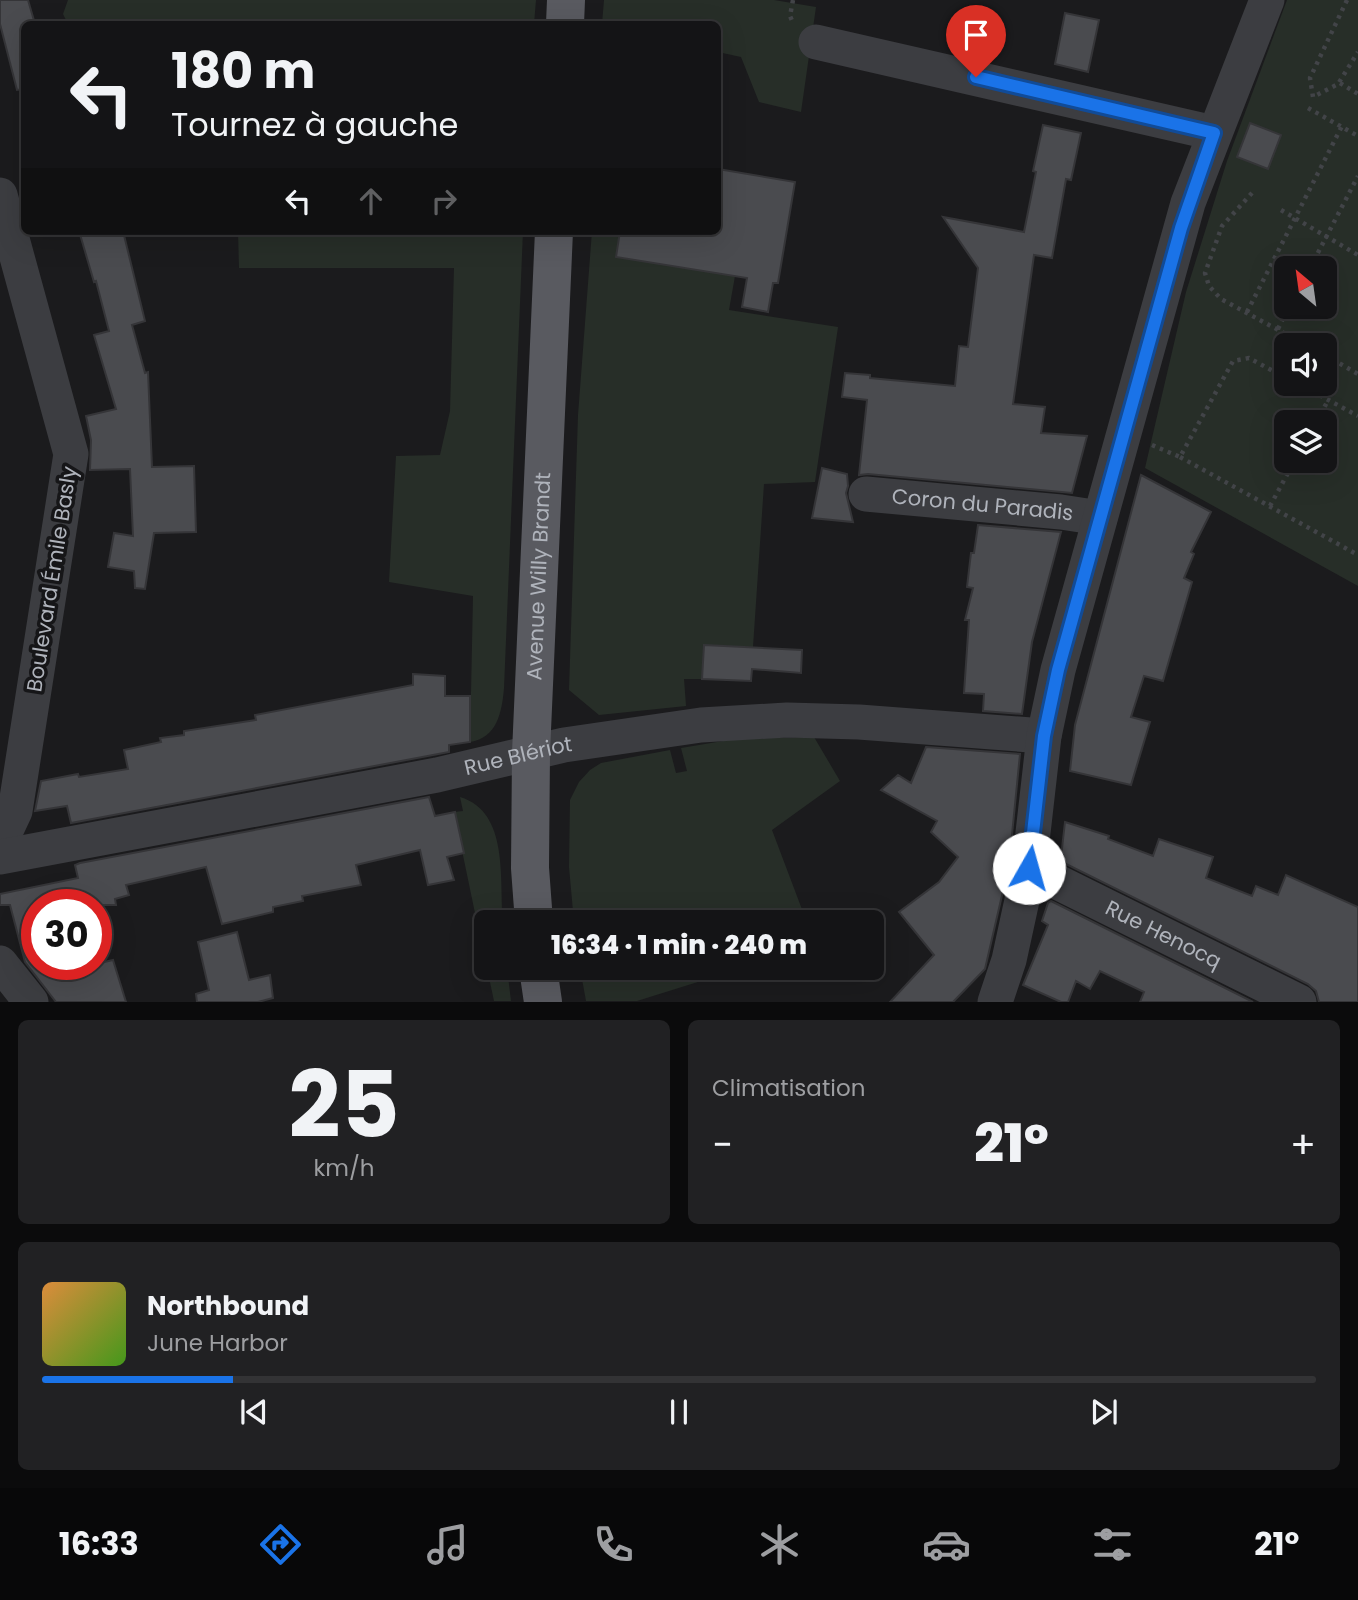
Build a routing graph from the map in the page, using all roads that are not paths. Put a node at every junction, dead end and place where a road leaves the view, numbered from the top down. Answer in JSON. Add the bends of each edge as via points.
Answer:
{"nodes":[{"id":1,"x":566,"y":0,"type":"edge"},
{"id":2,"x":1268,"y":0,"type":"edge"},
{"id":3,"x":565,"y":21,"type":"edge"},
{"id":4,"x":816,"y":42,"type":"dead end"},
{"id":5,"x":1214,"y":133,"type":"junction"},
{"id":6,"x":0,"y":195,"type":"edge"},
{"id":7,"x":554,"y":235,"type":"edge"},
{"id":8,"x":866,"y":494,"type":"dead end"},
{"id":9,"x":1100,"y":518,"type":"junction"},
{"id":10,"x":1044,"y":736,"type":"junction"},
{"id":11,"x":531,"y":753,"type":"junction"},
{"id":12,"x":0,"y":843,"type":"edge"},
{"id":13,"x":0,"y":857,"type":"edge"},
{"id":14,"x":1029,"y":868,"type":"junction"},
{"id":15,"x":533,"y":910,"type":"edge"},
{"id":16,"x":0,"y":963,"type":"edge"},
{"id":17,"x":540,"y":980,"type":"edge"},
{"id":18,"x":30,"y":1001,"type":"edge"},
{"id":19,"x":543,"y":1002,"type":"edge"},
{"id":20,"x":995,"y":1002,"type":"edge"},
{"id":21,"x":1299,"y":1002,"type":"edge"}],
"edges":[{"from":1,"to":3,"type":"main road"},
{"from":2,"to":5,"type":"street"},
{"from":4,"to":5,"type":"street"},
{"from":5,"to":9,"type":"street","via":[[1181,228]]},
{"from":6,"to":12,"type":"street","name":"Boulevard Émile Basly","via":[[71,454],[15,811]]},
{"from":7,"to":11,"type":"main road","name":"Avenue Willy Brandt"},
{"from":8,"to":9,"type":"street","name":"Coron du Paradis"},
{"from":9,"to":10,"type":"street"},
{"from":10,"to":11,"type":"street","name":"Rue Blériot","via":[[786,720],[689,727]]},
{"from":10,"to":14,"type":"street"},
{"from":11,"to":13,"type":"street","name":"Rue Blériot","via":[[437,775]]},
{"from":11,"to":15,"type":"main road","name":"Avenue Willy Brandt"},
{"from":14,"to":20,"type":"street"},
{"from":14,"to":21,"type":"street","name":"Rue Henocq"},
{"from":16,"to":18,"type":"street"},
{"from":17,"to":19,"type":"main road"}]}
